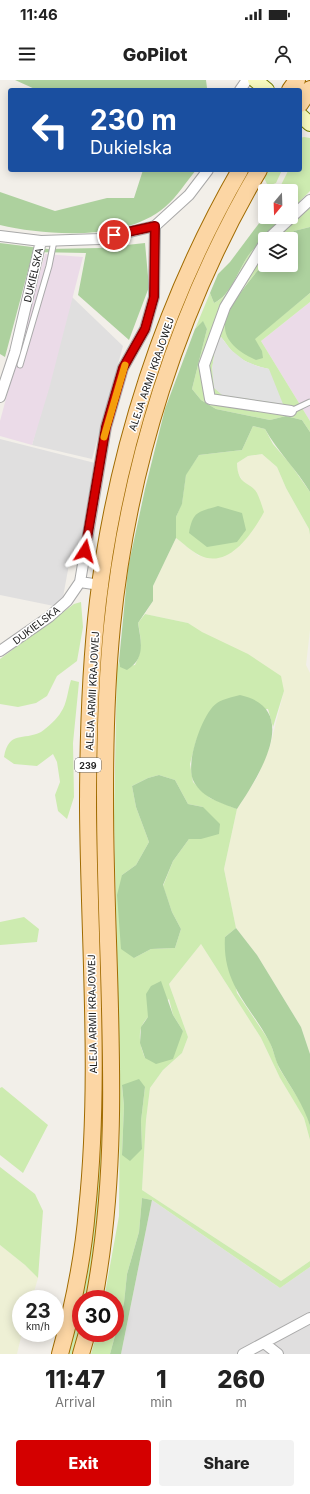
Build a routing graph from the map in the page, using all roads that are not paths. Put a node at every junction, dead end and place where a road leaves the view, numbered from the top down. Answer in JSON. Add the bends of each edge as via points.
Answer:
{"nodes":[{"id":1,"x":255,"y":80,"type":"edge"},
{"id":2,"x":265,"y":88,"type":"edge"},
{"id":3,"x":310,"y":89,"type":"edge"},
{"id":4,"x":302,"y":101,"type":"edge"},
{"id":5,"x":302,"y":117,"type":"edge"},
{"id":6,"x":310,"y":124,"type":"edge"},
{"id":7,"x":206,"y":172,"type":"edge"},
{"id":8,"x":239,"y":172,"type":"edge"},
{"id":9,"x":258,"y":172,"type":"edge"},
{"id":10,"x":310,"y":200,"type":"edge"},
{"id":11,"x":155,"y":226,"type":"junction"},
{"id":12,"x":276,"y":232,"type":"edge"},
{"id":13,"x":0,"y":236,"type":"edge"},
{"id":14,"x":41,"y":241,"type":"junction"},
{"id":15,"x":54,"y":241,"type":"junction"},
{"id":16,"x":258,"y":253,"type":"edge"},
{"id":17,"x":20,"y":365,"type":"dead end"},
{"id":18,"x":0,"y":397,"type":"edge"},
{"id":19,"x":310,"y":402,"type":"edge"},
{"id":20,"x":291,"y":411,"type":"joint"},
{"id":21,"x":80,"y":582,"type":"junction"},
{"id":22,"x":100,"y":585,"type":"junction"},
{"id":23,"x":0,"y":651,"type":"edge"},
{"id":24,"x":96,"y":1290,"type":"edge"},
{"id":25,"x":310,"y":1318,"type":"edge"},
{"id":26,"x":84,"y":1342,"type":"edge"},
{"id":27,"x":264,"y":1343,"type":"junction"},
{"id":28,"x":60,"y":1354,"type":"edge"},
{"id":29,"x":81,"y":1354,"type":"edge"},
{"id":30,"x":243,"y":1354,"type":"edge"},
{"id":31,"x":278,"y":1354,"type":"edge"}],
"edges":[{"from":1,"to":2,"type":"street"},
{"from":3,"to":4,"type":"main road"},
{"from":5,"to":6,"type":"street"},
{"from":7,"to":11,"type":"street","via":[[189,195]]},
{"from":8,"to":22,"type":"main road","name":"ALEJA ARMII KRAJOWEJ","number":"239","via":[[195,257],[154,358],[124,461],[110,521]]},
{"from":9,"to":24,"type":"main road","name":"ALEJA ARMII KRAJOWEJ","number":"239","via":[[209,268],[166,375],[138,473],[118,577],[109,659],[105,780],[111,1075],[110,1159],[104,1242]]},
{"from":10,"to":12,"type":"street"},
{"from":11,"to":15,"type":"street","name":"DUKIELSKA","via":[[100,238]]},
{"from":11,"to":21,"type":"street","name":"DUKIELSKA","via":[[154,297],[145,329],[123,368],[106,427]]},
{"from":13,"to":14,"type":"street"},
{"from":14,"to":15,"type":"street","name":"DUKIELSKA"},
{"from":14,"to":18,"type":"street","name":"DUKIELSKA","via":[[15,352]]},
{"from":15,"to":17,"type":"lane"},
{"from":16,"to":20,"type":"street","via":[[225,307],[204,365],[210,399]]},
{"from":19,"to":20,"type":"lane"},
{"from":21,"to":22,"type":"street"},
{"from":21,"to":23,"type":"street","name":"DUKIELSKA","via":[[67,602]]},
{"from":22,"to":28,"type":"main road","name":"ALEJA ARMII KRAJOWEJ","number":"239","via":[[92,668],[89,739],[92,1157],[81,1260]]},
{"from":25,"to":27,"type":"street"},
{"from":26,"to":29,"type":"main road"},
{"from":27,"to":30,"type":"street"},
{"from":27,"to":31,"type":"street"}]}
